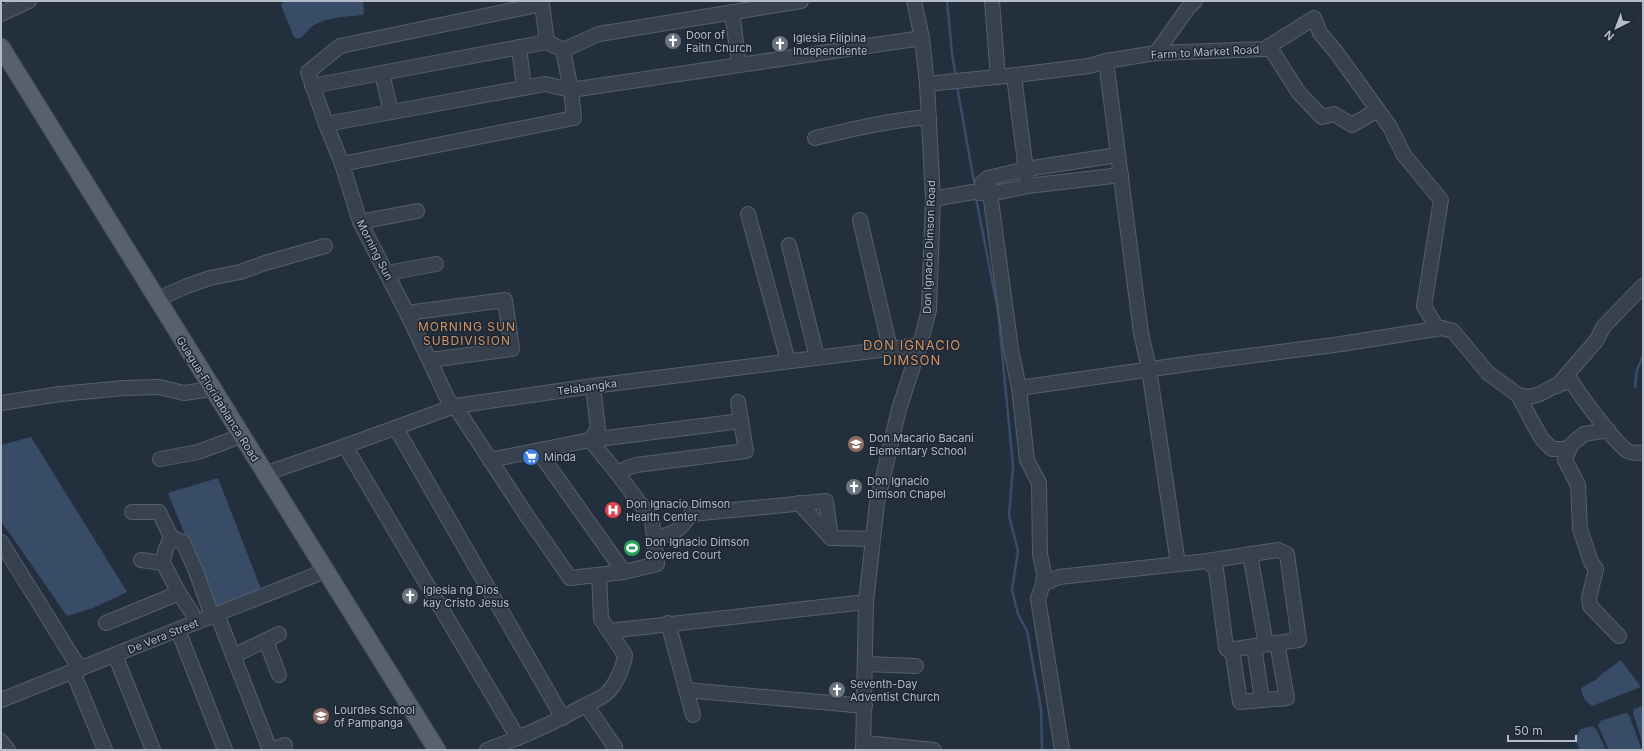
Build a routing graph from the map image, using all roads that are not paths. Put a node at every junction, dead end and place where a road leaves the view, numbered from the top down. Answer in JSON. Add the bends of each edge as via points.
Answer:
{"nodes":[{"id":1,"x":29,"y":1,"type":"edge"},
{"id":2,"x":801,"y":1,"type":"edge"},
{"id":3,"x":914,"y":1,"type":"edge"},
{"id":4,"x":992,"y":1,"type":"edge"},
{"id":5,"x":1189,"y":3,"type":"edge"},
{"id":6,"x":732,"y":12,"type":"junction"},
{"id":7,"x":1,"y":14,"type":"edge"},
{"id":8,"x":922,"y":38,"type":"junction"},
{"id":9,"x":547,"y":42,"type":"junction"},
{"id":10,"x":1270,"y":46,"type":"junction"},
{"id":11,"x":1,"y":47,"type":"edge"},
{"id":12,"x":519,"y":47,"type":"junction"},
{"id":13,"x":564,"y":50,"type":"junction"},
{"id":14,"x":1156,"y":52,"type":"junction"},
{"id":15,"x":1106,"y":61,"type":"junction"},
{"id":16,"x":740,"y":64,"type":"junction"},
{"id":17,"x":382,"y":73,"type":"junction"},
{"id":18,"x":1016,"y":75,"type":"junction"},
{"id":19,"x":998,"y":77,"type":"junction"},
{"id":20,"x":927,"y":84,"type":"junction"},
{"id":21,"x":312,"y":86,"type":"junction"},
{"id":22,"x":524,"y":88,"type":"junction"},
{"id":23,"x":571,"y":90,"type":"junction"},
{"id":24,"x":1378,"y":110,"type":"junction"},
{"id":25,"x":391,"y":112,"type":"junction"},
{"id":26,"x":929,"y":117,"type":"junction"},
{"id":27,"x":326,"y":124,"type":"junction"},
{"id":28,"x":815,"y":138,"type":"dead end"},
{"id":29,"x":1118,"y":155,"type":"junction"},
{"id":30,"x":342,"y":164,"type":"junction"},
{"id":31,"x":1026,"y":170,"type":"junction"},
{"id":32,"x":1122,"y":175,"type":"junction"},
{"id":33,"x":988,"y":178,"type":"junction"},
{"id":34,"x":1028,"y":186,"type":"junction"},
{"id":35,"x":973,"y":192,"type":"junction"},
{"id":36,"x":990,"y":194,"type":"junction"},
{"id":37,"x":933,"y":199,"type":"junction"},
{"id":38,"x":417,"y":211,"type":"dead end"},
{"id":39,"x":748,"y":214,"type":"dead end"},
{"id":40,"x":860,"y":220,"type":"dead end"},
{"id":41,"x":360,"y":222,"type":"junction"},
{"id":42,"x":789,"y":245,"type":"dead end"},
{"id":43,"x":325,"y":246,"type":"dead end"},
{"id":44,"x":436,"y":264,"type":"dead end"},
{"id":45,"x":387,"y":274,"type":"junction"},
{"id":46,"x":1643,"y":286,"type":"edge"},
{"id":47,"x":156,"y":299,"type":"junction"},
{"id":48,"x":407,"y":313,"type":"junction"},
{"id":49,"x":1437,"y":328,"type":"junction"},
{"id":50,"x":920,"y":345,"type":"junction"},
{"id":51,"x":890,"y":348,"type":"junction"},
{"id":52,"x":817,"y":357,"type":"junction"},
{"id":53,"x":430,"y":360,"type":"junction"},
{"id":54,"x":788,"y":361,"type":"junction"},
{"id":55,"x":1149,"y":369,"type":"junction"},
{"id":56,"x":593,"y":386,"type":"junction"},
{"id":57,"x":1557,"y":386,"type":"junction"},
{"id":58,"x":1019,"y":388,"type":"junction"},
{"id":59,"x":212,"y":389,"type":"junction"},
{"id":60,"x":1518,"y":395,"type":"junction"},
{"id":61,"x":738,"y":402,"type":"dead end"},
{"id":62,"x":1,"y":403,"type":"edge"},
{"id":63,"x":456,"y":406,"type":"junction"},
{"id":64,"x":741,"y":420,"type":"junction"},
{"id":65,"x":396,"y":428,"type":"junction"},
{"id":66,"x":1608,"y":430,"type":"junction"},
{"id":67,"x":241,"y":436,"type":"junction"},
{"id":68,"x":590,"y":440,"type":"junction"},
{"id":69,"x":1571,"y":445,"type":"junction"},
{"id":70,"x":345,"y":446,"type":"junction"},
{"id":71,"x":538,"y":451,"type":"junction"},
{"id":72,"x":1643,"y":452,"type":"edge"},
{"id":73,"x":160,"y":459,"type":"dead end"},
{"id":74,"x":490,"y":460,"type":"junction"},
{"id":75,"x":264,"y":474,"type":"junction"},
{"id":76,"x":618,"y":474,"type":"junction"},
{"id":77,"x":799,"y":503,"type":"junction"},
{"id":78,"x":132,"y":512,"type":"dead end"},
{"id":79,"x":171,"y":536,"type":"junction"},
{"id":80,"x":654,"y":538,"type":"junction"},
{"id":81,"x":832,"y":538,"type":"junction"},
{"id":82,"x":872,"y":539,"type":"junction"},
{"id":83,"x":1,"y":542,"type":"edge"},
{"id":84,"x":1250,"y":554,"type":"junction"},
{"id":85,"x":140,"y":560,"type":"dead end"},
{"id":86,"x":1207,"y":561,"type":"junction"},
{"id":87,"x":163,"y":563,"type":"junction"},
{"id":88,"x":1178,"y":564,"type":"junction"},
{"id":89,"x":325,"y":571,"type":"junction"},
{"id":90,"x":624,"y":572,"type":"junction"},
{"id":91,"x":599,"y":575,"type":"junction"},
{"id":92,"x":1043,"y":584,"type":"junction"},
{"id":93,"x":179,"y":593,"type":"junction"},
{"id":94,"x":866,"y":602,"type":"junction"},
{"id":95,"x":215,"y":615,"type":"junction"},
{"id":96,"x":194,"y":617,"type":"junction"},
{"id":97,"x":106,"y":623,"type":"dead end"},
{"id":98,"x":668,"y":623,"type":"junction"},
{"id":99,"x":178,"y":630,"type":"junction"},
{"id":100,"x":610,"y":631,"type":"junction"},
{"id":101,"x":279,"y":634,"type":"dead end"},
{"id":102,"x":1619,"y":636,"type":"dead end"},
{"id":103,"x":266,"y":641,"type":"junction"},
{"id":104,"x":1277,"y":643,"type":"junction"},
{"id":105,"x":1258,"y":645,"type":"junction"},
{"id":106,"x":1232,"y":649,"type":"junction"},
{"id":107,"x":114,"y":655,"type":"junction"},
{"id":108,"x":233,"y":656,"type":"junction"},
{"id":109,"x":865,"y":664,"type":"junction"},
{"id":110,"x":916,"y":666,"type":"dead end"},
{"id":111,"x":76,"y":670,"type":"junction"},
{"id":112,"x":279,"y":674,"type":"dead end"},
{"id":113,"x":686,"y":690,"type":"junction"},
{"id":114,"x":1,"y":700,"type":"edge"},
{"id":115,"x":1262,"y":700,"type":"junction"},
{"id":116,"x":586,"y":705,"type":"junction"},
{"id":117,"x":865,"y":706,"type":"junction"},
{"id":118,"x":693,"y":715,"type":"dead end"},
{"id":119,"x":563,"y":718,"type":"junction"},
{"id":120,"x":518,"y":738,"type":"junction"},
{"id":121,"x":1,"y":741,"type":"edge"},
{"id":122,"x":285,"y":745,"type":"dead end"},
{"id":123,"x":864,"y":747,"type":"edge"},
{"id":124,"x":614,"y":748,"type":"edge"},
{"id":125,"x":8,"y":750,"type":"edge"},
{"id":126,"x":105,"y":750,"type":"edge"},
{"id":127,"x":153,"y":750,"type":"edge"},
{"id":128,"x":224,"y":750,"type":"edge"},
{"id":129,"x":271,"y":750,"type":"edge"},
{"id":130,"x":437,"y":750,"type":"edge"},
{"id":131,"x":486,"y":750,"type":"edge"},
{"id":132,"x":934,"y":750,"type":"edge"},
{"id":133,"x":1062,"y":750,"type":"edge"}],
"edges":[{"from":1,"to":7,"type":"street"},
{"from":2,"to":6,"type":"street"},
{"from":3,"to":8,"type":"street","name":"Don Ignacio Dimson Road"},
{"from":4,"to":19,"type":"street"},
{"from":5,"to":14,"type":"street"},
{"from":6,"to":13,"type":"street","via":[[599,34]]},
{"from":6,"to":16,"type":"street"},
{"from":8,"to":16,"type":"street"},
{"from":8,"to":20,"type":"street","name":"Don Ignacio Dimson Road"},
{"from":9,"to":12,"type":"street"},
{"from":9,"to":13,"type":"street"},
{"from":9,"to":21,"type":"street","via":[[542,4],[340,46],[308,72]]},
{"from":10,"to":14,"type":"street","name":"Farm to Market Road","via":[[1265,49]]},
{"from":10,"to":24,"type":"street","via":[[1299,94],[1322,117],[1334,114],[1352,126]]},
{"from":10,"to":24,"type":"street","name":"Farm to Market Road","via":[[1314,18],[1320,33]]},
{"from":11,"to":47,"type":"main road","name":"Guagua-Floridablanca Road"},
{"from":12,"to":17,"type":"street"},
{"from":12,"to":22,"type":"street"},
{"from":13,"to":23,"type":"street"},
{"from":14,"to":15,"type":"street","name":"Farm to Market Road"},
{"from":15,"to":18,"type":"street","name":"Farm to Market Road","via":[[1089,66]]},
{"from":15,"to":29,"type":"street"},
{"from":16,"to":23,"type":"street"},
{"from":17,"to":21,"type":"street"},
{"from":17,"to":25,"type":"street"},
{"from":18,"to":19,"type":"street","name":"Farm to Market Road"},
{"from":18,"to":31,"type":"street"},
{"from":19,"to":20,"type":"street","name":"Farm to Market Road"},
{"from":20,"to":26,"type":"street","name":"Don Ignacio Dimson Road"},
{"from":21,"to":27,"type":"street","name":"Morning Sun"},
{"from":22,"to":23,"type":"street","via":[[545,84]]},
{"from":22,"to":25,"type":"street"},
{"from":23,"to":30,"type":"street","via":[[574,118]]},
{"from":24,"to":49,"type":"street","via":[[1404,155],[1441,200],[1424,306]]},
{"from":25,"to":27,"type":"street"},
{"from":26,"to":28,"type":"street","via":[[856,128]]},
{"from":26,"to":37,"type":"street","name":"Don Ignacio Dimson Road"},
{"from":27,"to":30,"type":"street","name":"Morning Sun"},
{"from":29,"to":31,"type":"street"},
{"from":29,"to":32,"type":"street"},
{"from":30,"to":41,"type":"street","name":"Morning Sun"},
{"from":31,"to":33,"type":"street"},
{"from":31,"to":34,"type":"street"},
{"from":32,"to":34,"type":"street"},
{"from":32,"to":55,"type":"street","via":[[1141,332]]},
{"from":33,"to":35,"type":"street"},
{"from":33,"to":36,"type":"street"},
{"from":34,"to":36,"type":"street"},
{"from":35,"to":36,"type":"street"},
{"from":35,"to":37,"type":"street"},
{"from":36,"to":58,"type":"street","via":[[1011,349]]},
{"from":37,"to":50,"type":"street","name":"Don Ignacio Dimson Road","via":[[929,310]]},
{"from":38,"to":41,"type":"street"},
{"from":39,"to":54,"type":"street"},
{"from":40,"to":51,"type":"street"},
{"from":41,"to":45,"type":"street","name":"Morning Sun"},
{"from":42,"to":52,"type":"street"},
{"from":43,"to":47,"type":"street","via":[[265,262],[240,272],[210,278]]},
{"from":44,"to":45,"type":"street"},
{"from":45,"to":48,"type":"street","name":"Morning Sun"},
{"from":46,"to":57,"type":"street","via":[[1604,326],[1596,341]]},
{"from":47,"to":59,"type":"main road","name":"Guagua-Floridablanca Road"},
{"from":48,"to":53,"type":"street","name":"Morning Sun"},
{"from":48,"to":53,"type":"street","via":[[505,300],[512,350]]},
{"from":49,"to":55,"type":"street","via":[[1341,344]]},
{"from":49,"to":60,"type":"street","via":[[1453,331],[1488,373]]},
{"from":50,"to":51,"type":"street","name":"Telabangka"},
{"from":50,"to":82,"type":"street","name":"Don Ignacio Dimson Road","via":[[899,410],[877,503]]},
{"from":51,"to":52,"type":"street","name":"Telabangka"},
{"from":52,"to":54,"type":"street","name":"Telabangka"},
{"from":53,"to":63,"type":"street","name":"Morning Sun","via":[[449,402]]},
{"from":54,"to":56,"type":"street","name":"Telabangka"},
{"from":55,"to":58,"type":"street"},
{"from":55,"to":88,"type":"street"},
{"from":56,"to":63,"type":"street","name":"Telabangka"},
{"from":56,"to":68,"type":"street","via":[[598,429]]},
{"from":57,"to":60,"type":"street","via":[[1534,397]]},
{"from":57,"to":66,"type":"street","via":[[1572,382]]},
{"from":58,"to":92,"type":"street","via":[[1027,460],[1039,483]]},
{"from":59,"to":62,"type":"street","via":[[184,394],[159,387],[124,388]]},
{"from":59,"to":67,"type":"main road","name":"Guagua-Floridablanca Road"},
{"from":60,"to":69,"type":"street","via":[[1542,439],[1552,450],[1566,449]]},
{"from":61,"to":64,"type":"street"},
{"from":63,"to":65,"type":"street","name":"Telabangka"},
{"from":63,"to":74,"type":"street","name":"Morning Sun"},
{"from":64,"to":68,"type":"street"},
{"from":64,"to":76,"type":"street","via":[[746,451],[636,465]]},
{"from":65,"to":70,"type":"street","name":"Telabangka"},
{"from":65,"to":119,"type":"street"},
{"from":66,"to":69,"type":"street","via":[[1584,434]]},
{"from":66,"to":72,"type":"street","via":[[1626,451],[1637,454]]},
{"from":67,"to":73,"type":"street","via":[[198,452]]},
{"from":67,"to":75,"type":"main road","name":"Guagua-Floridablanca Road"},
{"from":68,"to":71,"type":"street"},
{"from":68,"to":76,"type":"street"},
{"from":69,"to":102,"type":"street","via":[[1565,460],[1578,485],[1580,528],[1591,562],[1596,569],[1589,598],[1590,606]]},
{"from":70,"to":75,"type":"street","name":"Telabangka"},
{"from":70,"to":120,"type":"street"},
{"from":71,"to":74,"type":"street"},
{"from":71,"to":90,"type":"street"},
{"from":74,"to":91,"type":"street","name":"Morning Sun","via":[[570,578]]},
{"from":75,"to":89,"type":"main road","name":"Guagua-Floridablanca Road"},
{"from":76,"to":80,"type":"street","via":[[652,520]]},
{"from":77,"to":80,"type":"street","via":[[691,514],[680,530]]},
{"from":77,"to":81,"type":"street"},
{"from":77,"to":81,"type":"street","via":[[826,501]]},
{"from":78,"to":79,"type":"street","via":[[159,512]]},
{"from":79,"to":87,"type":"street"},
{"from":79,"to":95,"type":"street","via":[[183,542]]},
{"from":80,"to":90,"type":"street","via":[[657,564]]},
{"from":81,"to":82,"type":"street"},
{"from":82,"to":94,"type":"street","name":"Don Ignacio Dimson Road"},
{"from":83,"to":111,"type":"street"},
{"from":84,"to":86,"type":"street"},
{"from":84,"to":104,"type":"street","via":[[1278,550],[1287,554],[1299,640]]},
{"from":84,"to":105,"type":"street","via":[[1265,639]]},
{"from":85,"to":87,"type":"street"},
{"from":86,"to":88,"type":"street"},
{"from":86,"to":106,"type":"street","via":[[1216,569],[1226,648]]},
{"from":87,"to":93,"type":"street"},
{"from":88,"to":92,"type":"street","via":[[1059,577]]},
{"from":89,"to":95,"type":"street","name":"De Vera Street"},
{"from":89,"to":130,"type":"main road","name":"Guagua-Floridablanca Road"},
{"from":90,"to":91,"type":"street"},
{"from":91,"to":100,"type":"street","via":[[601,619]]},
{"from":92,"to":133,"type":"street","via":[[1038,599]]},
{"from":93,"to":96,"type":"street"},
{"from":93,"to":97,"type":"street"},
{"from":94,"to":98,"type":"street"},
{"from":94,"to":109,"type":"street","name":"Don Ignacio Dimson Road"},
{"from":95,"to":96,"type":"street","name":"De Vera Street"},
{"from":95,"to":108,"type":"street"},
{"from":96,"to":99,"type":"street","name":"De Vera Street"},
{"from":98,"to":100,"type":"street"},
{"from":98,"to":113,"type":"street"},
{"from":99,"to":107,"type":"street","name":"De Vera Street"},
{"from":99,"to":128,"type":"street"},
{"from":100,"to":116,"type":"street","via":[[625,655],[624,662],[607,693]]},
{"from":101,"to":103,"type":"street"},
{"from":103,"to":108,"type":"street"},
{"from":103,"to":112,"type":"street"},
{"from":104,"to":105,"type":"street"},
{"from":104,"to":115,"type":"street","via":[[1287,698]]},
{"from":105,"to":106,"type":"street"},
{"from":105,"to":115,"type":"street"},
{"from":106,"to":115,"type":"street","via":[[1240,702]]},
{"from":107,"to":111,"type":"street","name":"De Vera Street"},
{"from":107,"to":127,"type":"street"},
{"from":108,"to":129,"type":"street"},
{"from":109,"to":110,"type":"street"},
{"from":109,"to":117,"type":"street","name":"Don Ignacio Dimson Road"},
{"from":111,"to":114,"type":"street","name":"De Vera Street"},
{"from":111,"to":126,"type":"street"},
{"from":113,"to":117,"type":"street"},
{"from":113,"to":118,"type":"street"},
{"from":116,"to":119,"type":"street"},
{"from":116,"to":124,"type":"street"},
{"from":117,"to":123,"type":"street","name":"Don Ignacio Dimson Road"},
{"from":119,"to":120,"type":"street"},
{"from":120,"to":131,"type":"street"},
{"from":121,"to":125,"type":"street"},
{"from":122,"to":129,"type":"street"},
{"from":123,"to":132,"type":"street"}]}
